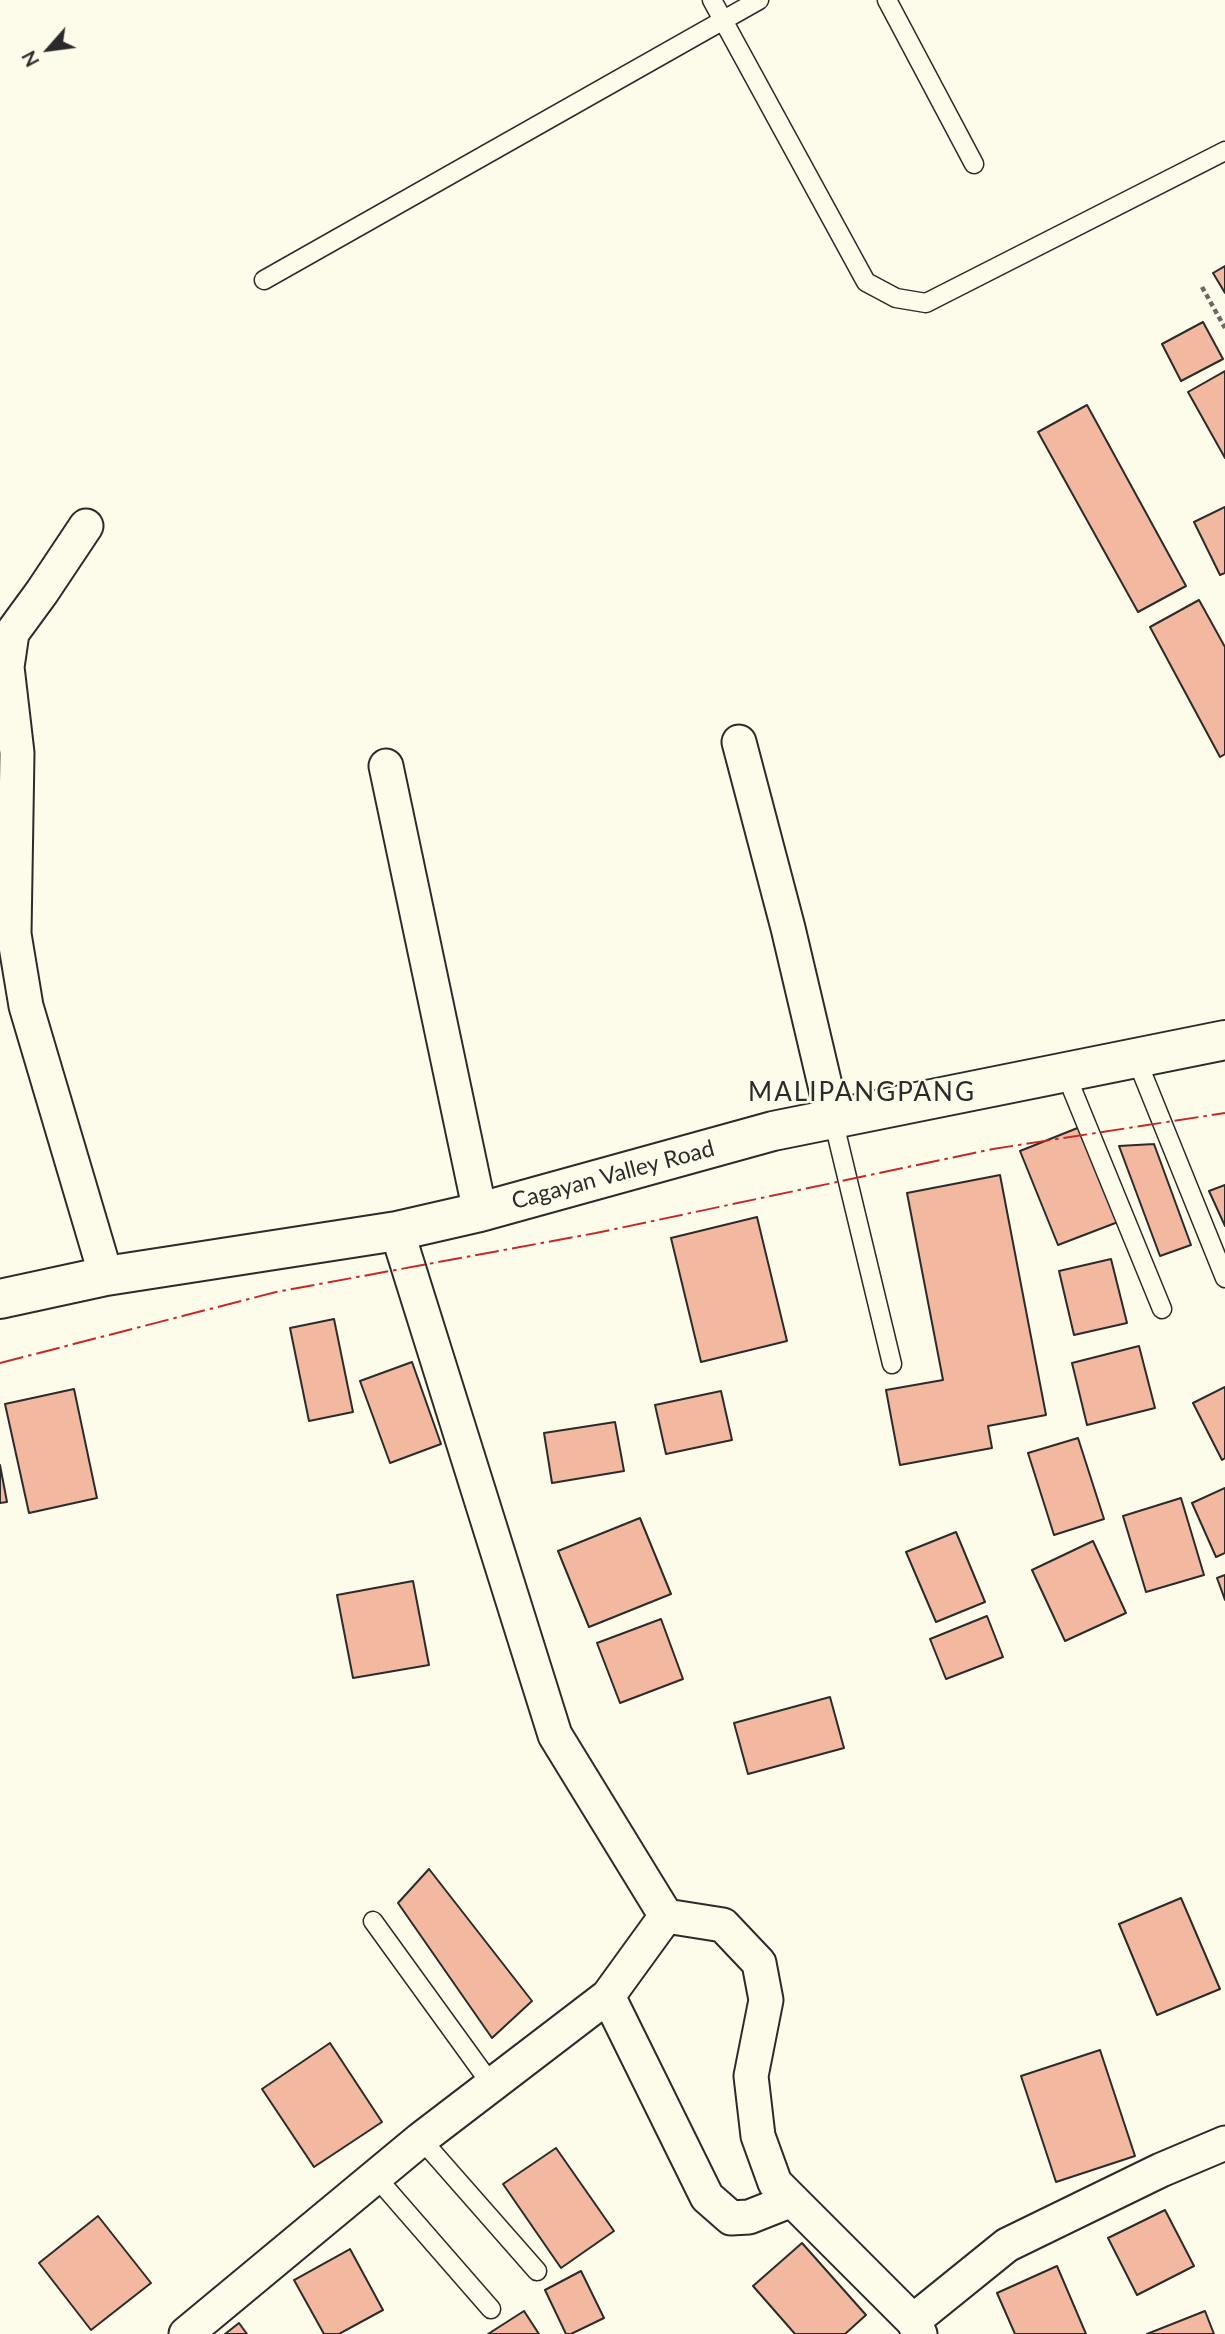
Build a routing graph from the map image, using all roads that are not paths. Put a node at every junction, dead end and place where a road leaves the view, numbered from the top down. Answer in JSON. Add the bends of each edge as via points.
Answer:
{"nodes":[{"id":1,"x":712,"y":0,"type":"edge"},
{"id":2,"x":759,"y":0,"type":"edge"},
{"id":3,"x":887,"y":0,"type":"edge"},
{"id":4,"x":723,"y":20,"type":"junction"},
{"id":5,"x":1225,"y":151,"type":"edge"},
{"id":6,"x":974,"y":164,"type":"dead end"},
{"id":7,"x":264,"y":280,"type":"dead end"},
{"id":8,"x":86,"y":526,"type":"dead end"},
{"id":9,"x":739,"y":741,"type":"dead end"},
{"id":10,"x":386,"y":766,"type":"dead end"},
{"id":11,"x":7,"y":930,"type":"edge"},
{"id":12,"x":1225,"y":1040,"type":"edge"},
{"id":13,"x":1136,"y":1058,"type":"junction"},
{"id":14,"x":1065,"y":1072,"type":"junction"},
{"id":15,"x":833,"y":1119,"type":"junction"},
{"id":16,"x":480,"y":1212,"type":"junction"},
{"id":17,"x":397,"y":1231,"type":"junction"},
{"id":18,"x":106,"y":1276,"type":"junction"},
{"id":19,"x":1225,"y":1278,"type":"edge"},
{"id":20,"x":0,"y":1299,"type":"edge"},
{"id":21,"x":1163,"y":1309,"type":"dead end"},
{"id":22,"x":892,"y":1364,"type":"dead end"},
{"id":23,"x":666,"y":1916,"type":"junction"},
{"id":24,"x":373,"y":1921,"type":"dead end"},
{"id":25,"x":608,"y":1996,"type":"junction"},
{"id":26,"x":491,"y":2084,"type":"junction"},
{"id":27,"x":421,"y":2139,"type":"junction"},
{"id":28,"x":1225,"y":2143,"type":"edge"},
{"id":29,"x":376,"y":2177,"type":"junction"},
{"id":30,"x":792,"y":2200,"type":"junction"},
{"id":31,"x":537,"y":2272,"type":"dead end"},
{"id":32,"x":491,"y":2309,"type":"dead end"},
{"id":33,"x":916,"y":2328,"type":"edge"},
{"id":34,"x":186,"y":2334,"type":"edge"}],
"edges":[{"from":1,"to":4,"type":"lane"},
{"from":2,"to":4,"type":"lane"},
{"from":3,"to":6,"type":"lane"},
{"from":4,"to":5,"type":"lane","via":[[866,282],[896,298],[926,303]]},
{"from":4,"to":7,"type":"lane"},
{"from":8,"to":11,"type":"street","via":[[12,633],[7,667],[17,754]]},
{"from":9,"to":15,"type":"street"},
{"from":10,"to":16,"type":"street"},
{"from":11,"to":18,"type":"street"},
{"from":12,"to":13,"type":"highway","name":"Cagayan Valley Road"},
{"from":13,"to":14,"type":"highway","name":"Cagayan Valley Road"},
{"from":13,"to":19,"type":"lane"},
{"from":14,"to":15,"type":"highway","name":"Cagayan Valley Road"},
{"from":14,"to":21,"type":"lane"},
{"from":15,"to":16,"type":"highway","name":"Cagayan Valley Road","via":[[773,1131]]},
{"from":15,"to":22,"type":"lane"},
{"from":16,"to":17,"type":"highway","name":"Cagayan Valley Road"},
{"from":17,"to":18,"type":"highway","name":"Cagayan Valley Road"},
{"from":17,"to":23,"type":"street","via":[[555,1735]]},
{"from":18,"to":20,"type":"highway","name":"Cagayan Valley Road"},
{"from":23,"to":25,"type":"street"},
{"from":23,"to":30,"type":"street","via":[[723,1925],[759,1963],[766,2000],[751,2076],[758,2136],[775,2183]]},
{"from":24,"to":26,"type":"lane"},
{"from":25,"to":26,"type":"street"},
{"from":25,"to":30,"type":"street","via":[[707,2197],[731,2218],[750,2217]]},
{"from":26,"to":27,"type":"street"},
{"from":27,"to":29,"type":"street"},
{"from":27,"to":31,"type":"lane"},
{"from":28,"to":33,"type":"street","via":[[1007,2245]]},
{"from":29,"to":32,"type":"lane"},
{"from":29,"to":34,"type":"street"},
{"from":30,"to":33,"type":"street"}]}
